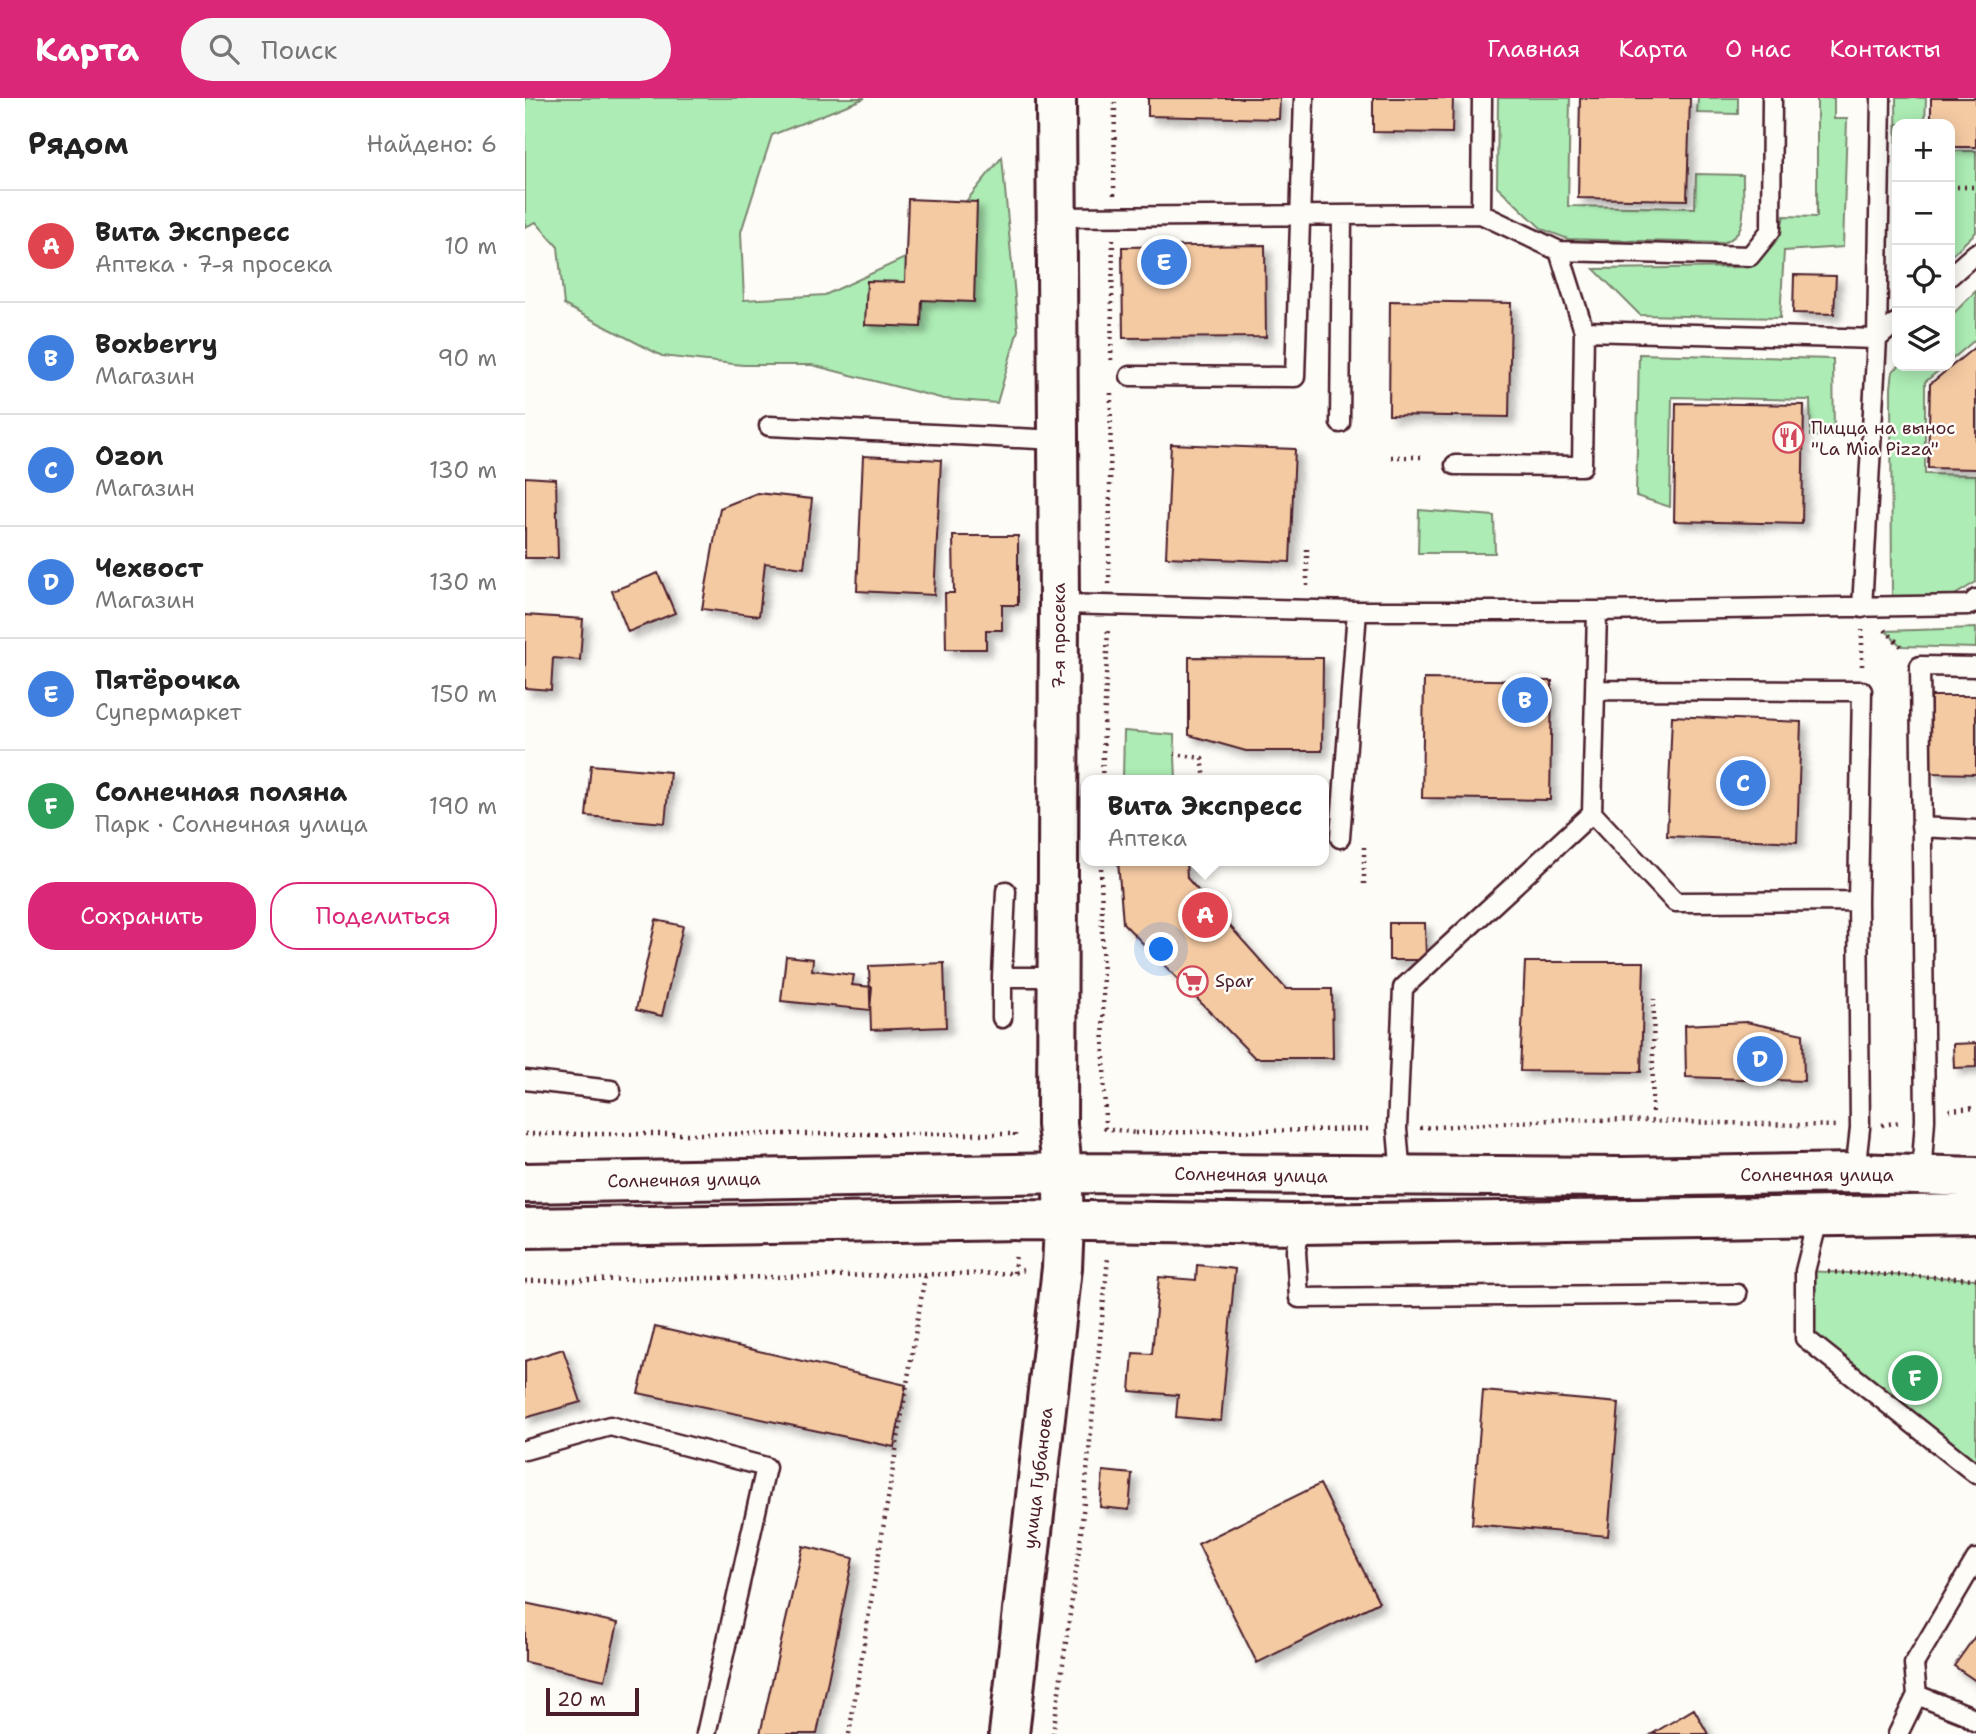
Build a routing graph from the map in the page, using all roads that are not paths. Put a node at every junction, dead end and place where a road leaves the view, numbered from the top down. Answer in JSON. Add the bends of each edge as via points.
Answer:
{"nodes":[{"id":1,"x":1056,"y":98,"type":"edge"},
{"id":2,"x":1304,"y":98,"type":"edge"},
{"id":3,"x":1482,"y":98,"type":"edge"},
{"id":4,"x":1772,"y":98,"type":"edge"},
{"id":5,"x":1881,"y":98,"type":"edge"},
{"id":6,"x":1481,"y":214,"type":"junction"},
{"id":7,"x":1342,"y":215,"type":"junction"},
{"id":8,"x":1300,"y":216,"type":"junction"},
{"id":9,"x":1056,"y":217,"type":"junction"},
{"id":10,"x":1559,"y":251,"type":"junction"},
{"id":11,"x":1976,"y":253,"type":"edge"},
{"id":12,"x":1955,"y":272,"type":"edge"},
{"id":13,"x":1892,"y":326,"type":"edge"},
{"id":14,"x":1584,"y":331,"type":"junction"},
{"id":15,"x":1877,"y":340,"type":"junction"},
{"id":16,"x":1130,"y":376,"type":"dead end"},
{"id":17,"x":1340,"y":423,"type":"dead end"},
{"id":18,"x":769,"y":426,"type":"dead end"},
{"id":19,"x":1058,"y":440,"type":"junction"},
{"id":20,"x":1455,"y":465,"type":"dead end"},
{"id":21,"x":1976,"y":599,"type":"edge"},
{"id":22,"x":1059,"y":604,"type":"junction"},
{"id":23,"x":1862,"y":608,"type":"junction"},
{"id":24,"x":1357,"y":611,"type":"junction"},
{"id":25,"x":1597,"y":611,"type":"junction"},
{"id":26,"x":1976,"y":667,"type":"edge"},
{"id":27,"x":1596,"y":690,"type":"junction"},
{"id":28,"x":1592,"y":813,"type":"junction"},
{"id":29,"x":1921,"y":827,"type":"junction"},
{"id":30,"x":1976,"y":830,"type":"edge"},
{"id":31,"x":1340,"y":838,"type":"dead end"},
{"id":32,"x":1006,"y":891,"type":"dead end"},
{"id":33,"x":1858,"y":901,"type":"junction"},
{"id":34,"x":1002,"y":977,"type":"junction"},
{"id":35,"x":1058,"y":977,"type":"junction"},
{"id":36,"x":1002,"y":1018,"type":"dead end"},
{"id":37,"x":525,"y":1080,"type":"edge"},
{"id":38,"x":611,"y":1090,"type":"dead end"},
{"id":39,"x":1855,"y":1172,"type":"junction"},
{"id":40,"x":1064,"y":1173,"type":"junction"},
{"id":41,"x":1401,"y":1177,"type":"junction"},
{"id":42,"x":1921,"y":1177,"type":"junction"},
{"id":43,"x":1976,"y":1177,"type":"edge"},
{"id":44,"x":525,"y":1183,"type":"edge"},
{"id":45,"x":1976,"y":1214,"type":"edge"},
{"id":46,"x":1819,"y":1216,"type":"junction"},
{"id":47,"x":1065,"y":1221,"type":"junction"},
{"id":48,"x":1300,"y":1224,"type":"junction"},
{"id":49,"x":525,"y":1228,"type":"edge"},
{"id":50,"x":1737,"y":1294,"type":"dead end"},
{"id":51,"x":525,"y":1450,"type":"edge"},
{"id":52,"x":1976,"y":1474,"type":"edge"},
{"id":53,"x":1976,"y":1559,"type":"edge"},
{"id":54,"x":1917,"y":1695,"type":"junction"},
{"id":55,"x":1976,"y":1722,"type":"edge"},
{"id":56,"x":706,"y":1734,"type":"edge"},
{"id":57,"x":1009,"y":1734,"type":"edge"},
{"id":58,"x":1898,"y":1734,"type":"edge"}],
"edges":[{"from":1,"to":9,"type":"main road","name":"7-я просека"},
{"from":2,"to":8,"type":"lane"},
{"from":3,"to":6,"type":"lane"},
{"from":4,"to":10,"type":"lane","via":[[1771,230],[1750,257]]},
{"from":5,"to":15,"type":"lane"},
{"from":6,"to":7,"type":"lane"},
{"from":6,"to":10,"type":"lane"},
{"from":7,"to":8,"type":"lane"},
{"from":7,"to":17,"type":"lane"},
{"from":8,"to":9,"type":"lane"},
{"from":8,"to":16,"type":"lane","via":[[1295,377]]},
{"from":9,"to":19,"type":"main road","name":"7-я просека"},
{"from":10,"to":14,"type":"lane"},
{"from":11,"to":12,"type":"lane"},
{"from":13,"to":15,"type":"lane"},
{"from":14,"to":15,"type":"lane"},
{"from":14,"to":20,"type":"lane","via":[[1582,466]]},
{"from":15,"to":23,"type":"lane"},
{"from":18,"to":19,"type":"lane"},
{"from":19,"to":22,"type":"main road","name":"7-я просека"},
{"from":21,"to":23,"type":"lane","via":[[1971,604]]},
{"from":22,"to":24,"type":"lane"},
{"from":22,"to":35,"type":"main road","name":"7-я просека"},
{"from":23,"to":25,"type":"lane"},
{"from":24,"to":25,"type":"lane"},
{"from":24,"to":31,"type":"lane"},
{"from":25,"to":27,"type":"lane"},
{"from":26,"to":29,"type":"lane","via":[[1920,666]]},
{"from":27,"to":28,"type":"lane"},
{"from":27,"to":33,"type":"lane","via":[[1862,691]]},
{"from":28,"to":33,"type":"lane","via":[[1675,901]]},
{"from":28,"to":41,"type":"lane","via":[[1403,988],[1397,1129]]},
{"from":29,"to":30,"type":"lane"},
{"from":29,"to":42,"type":"lane","via":[[1925,1120]]},
{"from":32,"to":34,"type":"lane"},
{"from":33,"to":39,"type":"lane","via":[[1860,1128]]},
{"from":34,"to":35,"type":"lane"},
{"from":34,"to":36,"type":"lane"},
{"from":35,"to":40,"type":"main road","name":"7-я просека","via":[[1057,1125]]},
{"from":37,"to":38,"type":"lane"},
{"from":39,"to":41,"type":"main road","name":"Солнечная улица"},
{"from":39,"to":42,"type":"main road","name":"Солнечная улица"},
{"from":40,"to":41,"type":"main road","name":"Солнечная улица"},
{"from":40,"to":44,"type":"main road","name":"Солнечная улица"},
{"from":40,"to":47,"type":"main road","name":"улица Губанова"},
{"from":42,"to":43,"type":"main road","name":"Солнечная улица"},
{"from":45,"to":46,"type":"main road"},
{"from":46,"to":48,"type":"main road"},
{"from":46,"to":52,"type":"lane","via":[[1805,1271],[1805,1338]]},
{"from":47,"to":48,"type":"main road"},
{"from":47,"to":49,"type":"main road"},
{"from":47,"to":57,"type":"main road","name":"улица Губанова"},
{"from":48,"to":50,"type":"lane","via":[[1296,1251],[1299,1297]]},
{"from":51,"to":56,"type":"lane","via":[[610,1426],[766,1467]]},
{"from":53,"to":54,"type":"lane","via":[[1914,1664]]},
{"from":54,"to":55,"type":"lane"},
{"from":54,"to":58,"type":"lane"}]}
